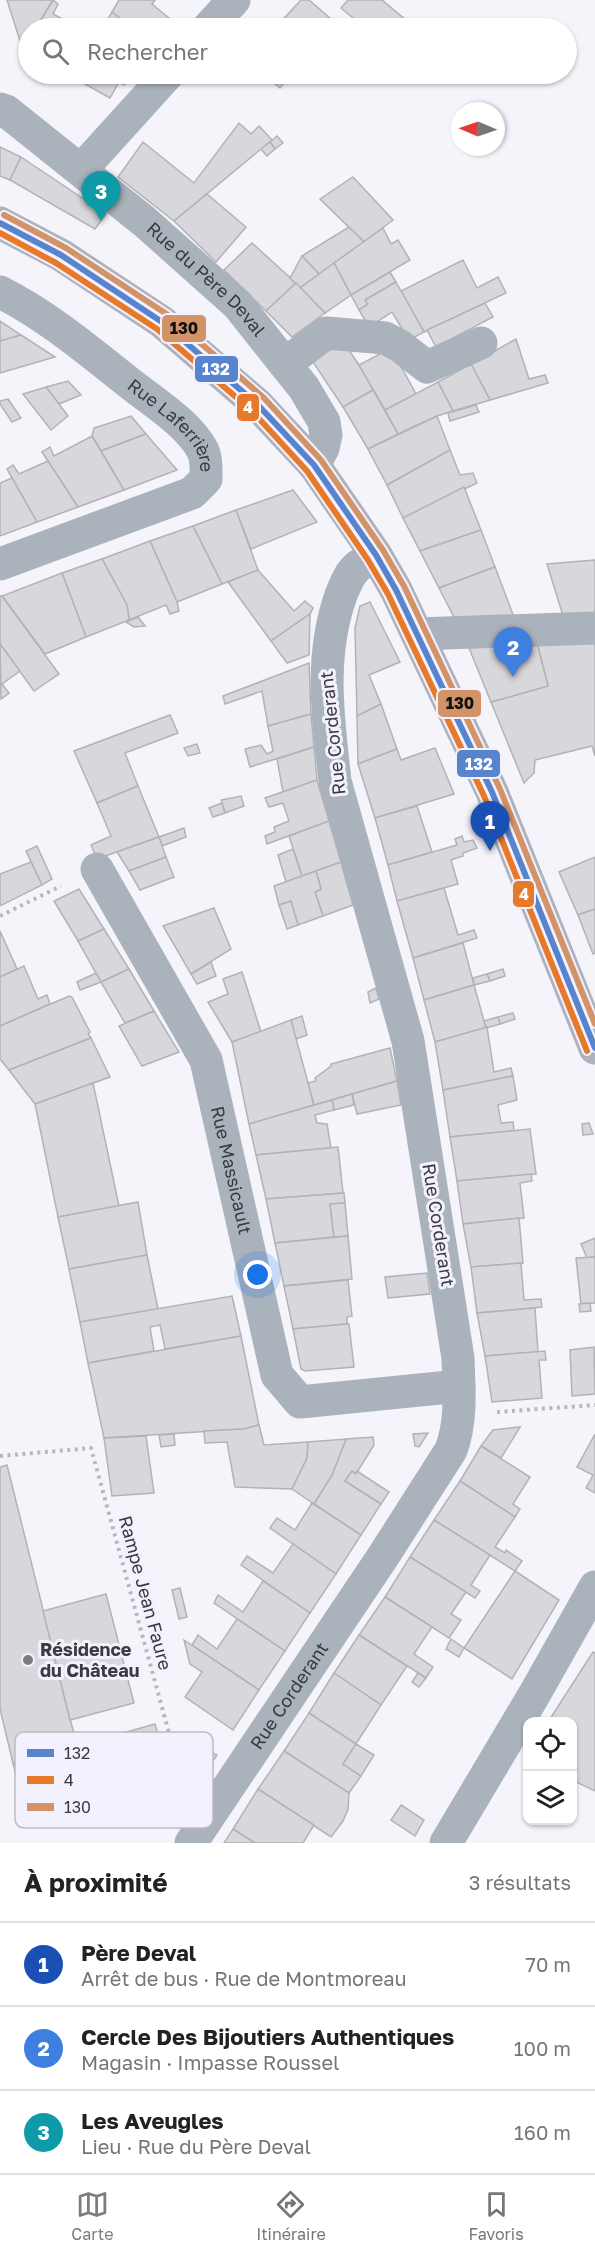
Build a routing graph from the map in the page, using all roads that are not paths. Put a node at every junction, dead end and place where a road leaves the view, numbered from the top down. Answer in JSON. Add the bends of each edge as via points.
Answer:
{"nodes":[{"id":1,"x":234,"y":0,"type":"edge"},
{"id":2,"x":217,"y":18,"type":"edge"},
{"id":3,"x":159,"y":84,"type":"edge"},
{"id":4,"x":2,"y":103,"type":"edge"},
{"id":5,"x":81,"y":170,"type":"junction"},
{"id":6,"x":0,"y":223,"type":"edge"},
{"id":7,"x":0,"y":292,"type":"edge"},
{"id":8,"x":481,"y":343,"type":"dead end"},
{"id":9,"x":285,"y":364,"type":"junction"},
{"id":10,"x":314,"y":465,"type":"junction"},
{"id":11,"x":376,"y":555,"type":"junction"},
{"id":12,"x":0,"y":564,"type":"edge"},
{"id":13,"x":595,"y":628,"type":"edge"},
{"id":14,"x":417,"y":634,"type":"junction"},
{"id":15,"x":97,"y":869,"type":"road end"},
{"id":16,"x":595,"y":1048,"type":"edge"},
{"id":17,"x":459,"y":1386,"type":"junction"},
{"id":18,"x":595,"y":1587,"type":"edge"},
{"id":19,"x":213,"y":1811,"type":"edge"},
{"id":20,"x":446,"y":1843,"type":"edge"}],
"edges":[{"from":1,"to":2,"type":"street"},
{"from":3,"to":5,"type":"street"},
{"from":4,"to":5,"type":"street","name":"Rue du Père Deval"},
{"from":5,"to":9,"type":"street","name":"Rue du Père Deval","via":[[238,305]]},
{"from":6,"to":10,"type":"main road","via":[[61,255],[162,322],[258,405]]},
{"from":7,"to":12,"type":"street","name":"Rue Laferrière","via":[[23,303],[85,348],[183,425],[202,451],[206,479],[192,493]]},
{"from":8,"to":9,"type":"street","via":[[427,367],[385,338],[326,333]]},
{"from":9,"to":10,"type":"street","name":"Rue du Père Deval","via":[[324,422],[323,448]]},
{"from":10,"to":11,"type":"main road"},
{"from":11,"to":14,"type":"main road"},
{"from":11,"to":17,"type":"street","name":"Rue Corderant","via":[[356,568],[346,582],[334,616],[326,662],[332,760],[408,1041]]},
{"from":13,"to":14,"type":"street"},
{"from":14,"to":16,"type":"main road","via":[[492,792]]},
{"from":15,"to":17,"type":"street","name":"Rue Massicault","via":[[206,1059],[277,1375],[300,1402]]},
{"from":17,"to":19,"type":"street","name":"Rue Corderant","via":[[457,1435],[451,1450]]},
{"from":18,"to":20,"type":"street"}]}
